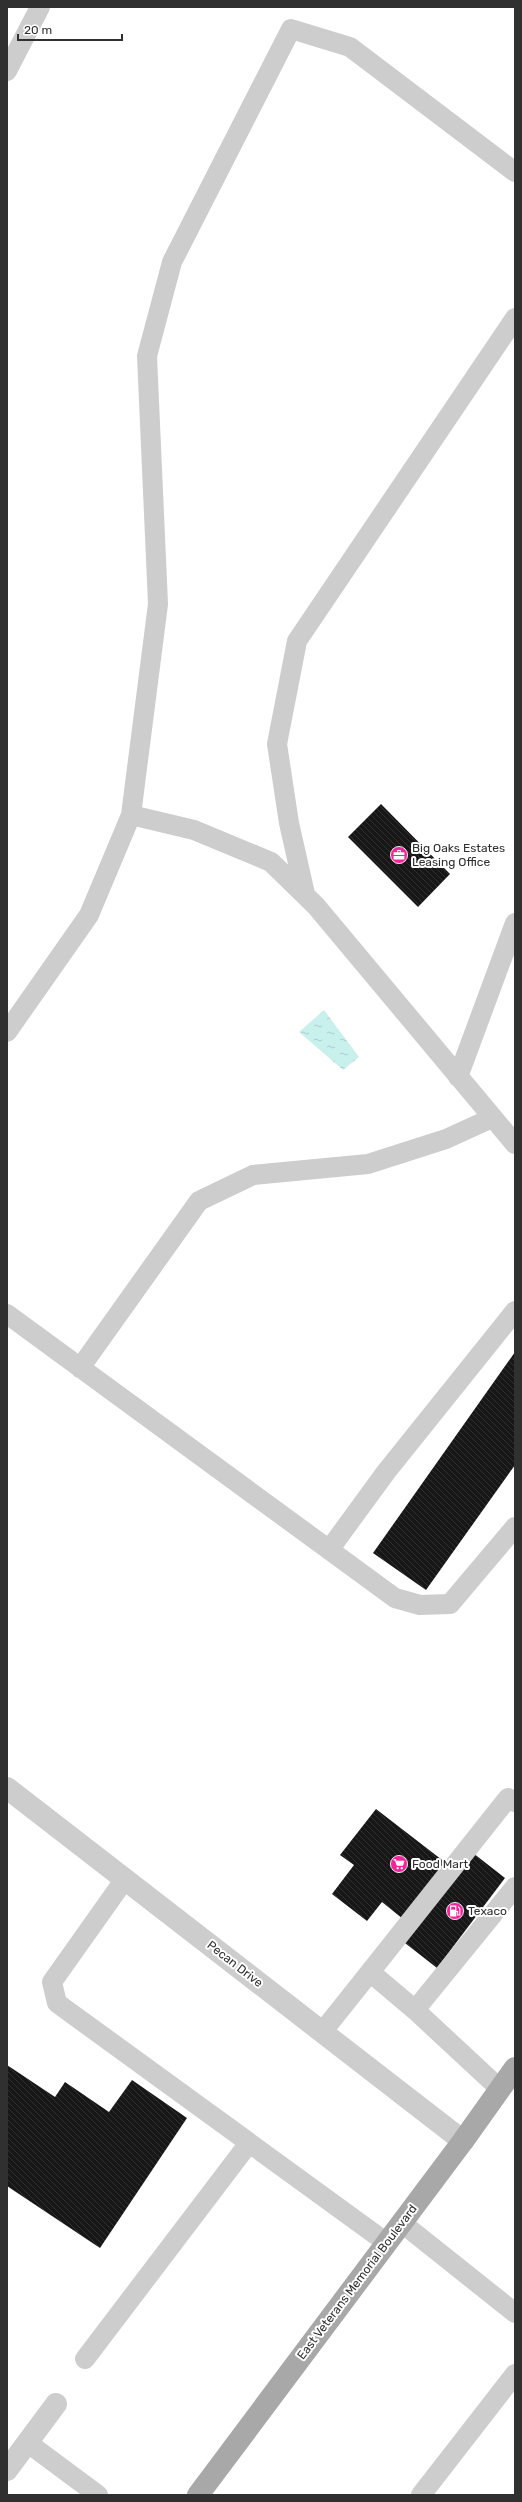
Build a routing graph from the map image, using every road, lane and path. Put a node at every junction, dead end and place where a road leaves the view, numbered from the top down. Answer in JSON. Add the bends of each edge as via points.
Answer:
{"nodes":[{"id":1,"x":40,"y":7,"type":"edge"},
{"id":2,"x":7,"y":71,"type":"edge"},
{"id":3,"x":515,"y":172,"type":"edge"},
{"id":4,"x":515,"y":318,"type":"edge"},
{"id":5,"x":131,"y":815,"type":"junction"},
{"id":6,"x":305,"y":894,"type":"junction"},
{"id":7,"x":515,"y":923,"type":"edge"},
{"id":8,"x":7,"y":1032,"type":"edge"},
{"id":9,"x":458,"y":1077,"type":"junction"},
{"id":10,"x":492,"y":1118,"type":"junction"},
{"id":11,"x":515,"y":1144,"type":"edge"},
{"id":12,"x":515,"y":1311,"type":"edge"},
{"id":13,"x":7,"y":1314,"type":"edge"},
{"id":14,"x":80,"y":1368,"type":"junction"},
{"id":15,"x":515,"y":1527,"type":"edge"},
{"id":16,"x":329,"y":1550,"type":"junction"},
{"id":17,"x":7,"y":1788,"type":"edge"},
{"id":18,"x":515,"y":1802,"type":"edge"},
{"id":19,"x":125,"y":1879,"type":"junction"},
{"id":20,"x":515,"y":1887,"type":"edge"},
{"id":21,"x":370,"y":1972,"type":"junction"},
{"id":22,"x":414,"y":2010,"type":"junction"},
{"id":23,"x":323,"y":2032,"type":"junction"},
{"id":24,"x":515,"y":2068,"type":"edge"},
{"id":25,"x":500,"y":2089,"type":"junction"},
{"id":26,"x":463,"y":2141,"type":"junction"},
{"id":27,"x":249,"y":2142,"type":"junction"},
{"id":28,"x":402,"y":2222,"type":"junction"},
{"id":29,"x":387,"y":2243,"type":"junction"},
{"id":30,"x":515,"y":2313,"type":"edge"},
{"id":31,"x":85,"y":2359,"type":"dead end"},
{"id":32,"x":515,"y":2374,"type":"edge"},
{"id":33,"x":56,"y":2404,"type":"dead end"},
{"id":34,"x":28,"y":2443,"type":"junction"},
{"id":35,"x":7,"y":2470,"type":"edge"},
{"id":36,"x":98,"y":2495,"type":"edge"},
{"id":37,"x":198,"y":2495,"type":"edge"},
{"id":38,"x":421,"y":2495,"type":"edge"}],
"edges":[{"from":1,"to":2,"type":"lane"},
{"from":3,"to":5,"type":"lane","via":[[350,48],[291,30],[172,262],[147,356],[158,604]]},
{"from":4,"to":6,"type":"lane","via":[[297,641],[277,744],[289,823]]},
{"from":5,"to":6,"type":"lane","via":[[194,830],[271,862]]},
{"from":5,"to":8,"type":"lane","via":[[89,914]]},
{"from":6,"to":9,"type":"lane"},
{"from":7,"to":9,"type":"lane"},
{"from":9,"to":10,"type":"lane"},
{"from":10,"to":11,"type":"lane"},
{"from":10,"to":14,"type":"lane","via":[[446,1139],[368,1164],[253,1175],[199,1201]]},
{"from":12,"to":16,"type":"lane","via":[[386,1472]]},
{"from":13,"to":14,"type":"lane"},
{"from":14,"to":16,"type":"lane"},
{"from":15,"to":16,"type":"lane","via":[[450,1604],[420,1604],[394,1598]]},
{"from":17,"to":19,"type":"street","name":"Pecan Drive"},
{"from":18,"to":21,"type":"lane","via":[[508,1798]]},
{"from":19,"to":23,"type":"street","name":"Pecan Drive"},
{"from":19,"to":27,"type":"lane","via":[[52,1982],[57,2003]]},
{"from":20,"to":22,"type":"lane"},
{"from":21,"to":22,"type":"lane"},
{"from":21,"to":23,"type":"lane"},
{"from":22,"to":25,"type":"lane"},
{"from":23,"to":26,"type":"street","name":"Pecan Drive"},
{"from":24,"to":25,"type":"main road","name":"East Veterans Memorial Boulevard"},
{"from":25,"to":26,"type":"main road","name":"East Veterans Memorial Boulevard"},
{"from":26,"to":28,"type":"main road","name":"East Veterans Memorial Boulevard"},
{"from":27,"to":29,"type":"lane"},
{"from":27,"to":31,"type":"lane"},
{"from":28,"to":29,"type":"main road","name":"East Veterans Memorial Boulevard"},
{"from":28,"to":30,"type":"lane"},
{"from":29,"to":37,"type":"main road","name":"East Veterans Memorial Boulevard"},
{"from":32,"to":38,"type":"lane"},
{"from":33,"to":34,"type":"street"},
{"from":34,"to":35,"type":"street"},
{"from":34,"to":36,"type":"lane"}]}
